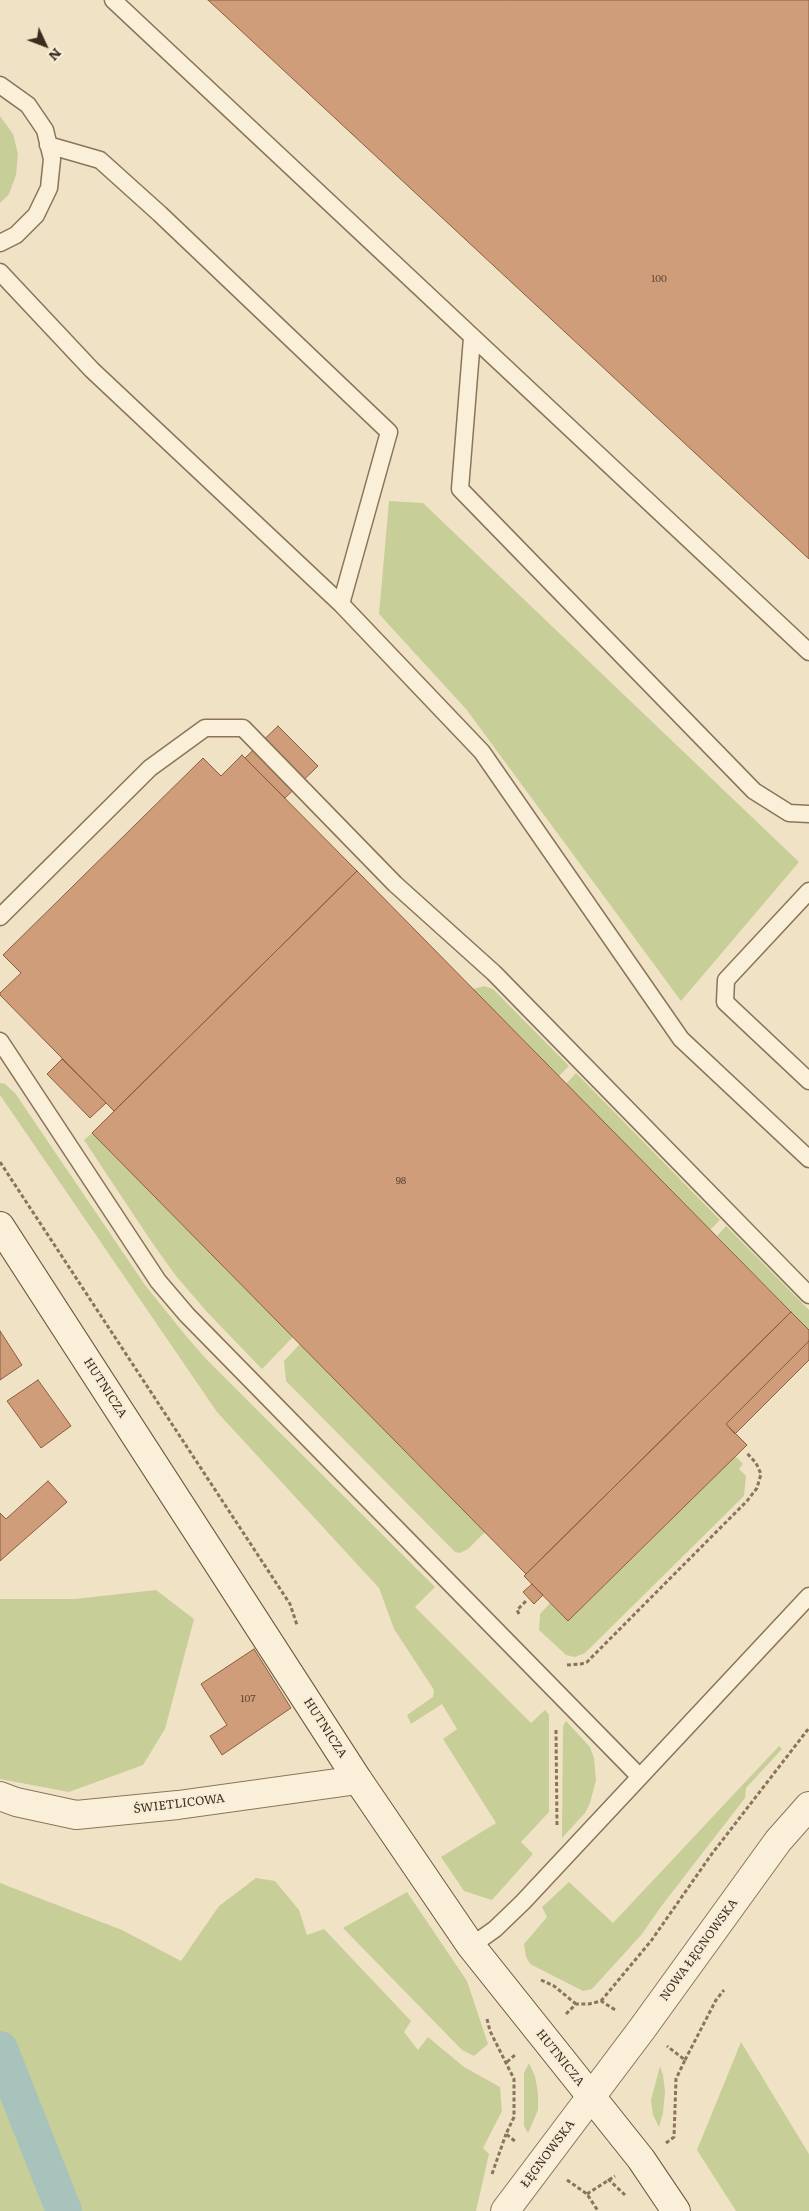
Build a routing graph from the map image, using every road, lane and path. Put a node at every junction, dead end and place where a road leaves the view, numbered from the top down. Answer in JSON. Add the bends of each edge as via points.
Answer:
{"nodes":[{"id":1,"x":113,"y":0,"type":"edge"},
{"id":2,"x":0,"y":85,"type":"edge"},
{"id":3,"x":48,"y":145,"type":"junction"},
{"id":4,"x":0,"y":243,"type":"edge"},
{"id":5,"x":0,"y":272,"type":"edge"},
{"id":6,"x":472,"y":338,"type":"junction"},
{"id":7,"x":341,"y":604,"type":"junction"},
{"id":8,"x":809,"y":652,"type":"edge"},
{"id":9,"x":809,"y":814,"type":"edge"},
{"id":10,"x":809,"y":891,"type":"edge"},
{"id":11,"x":0,"y":917,"type":"edge"},
{"id":12,"x":0,"y":1041,"type":"edge"},
{"id":13,"x":809,"y":1081,"type":"edge"},
{"id":14,"x":809,"y":1159,"type":"edge"},
{"id":15,"x":0,"y":1226,"type":"edge"},
{"id":16,"x":809,"y":1295,"type":"edge"},
{"id":17,"x":746,"y":1452,"type":"dead end"},
{"id":18,"x":809,"y":1596,"type":"edge"},
{"id":19,"x":557,"y":1692,"type":"junction"},
{"id":20,"x":809,"y":1728,"type":"edge"},
{"id":21,"x":640,"y":1777,"type":"junction"},
{"id":22,"x":358,"y":1780,"type":"junction"},
{"id":23,"x":0,"y":1796,"type":"edge"},
{"id":24,"x":809,"y":1806,"type":"edge"},
{"id":25,"x":557,"y":1827,"type":"dead end"},
{"id":26,"x":471,"y":1946,"type":"junction"},
{"id":27,"x":537,"y":1979,"type":"dead end"},
{"id":28,"x":724,"y":1990,"type":"dead end"},
{"id":29,"x":601,"y":2001,"type":"junction"},
{"id":30,"x":576,"y":2004,"type":"junction"},
{"id":31,"x":621,"y":2013,"type":"dead end"},
{"id":32,"x":560,"y":2020,"type":"dead end"},
{"id":33,"x":669,"y":2047,"type":"dead end"},
{"id":34,"x":685,"y":2060,"type":"junction"},
{"id":35,"x":507,"y":2062,"type":"dead end"},
{"id":36,"x":591,"y":2097,"type":"junction"},
{"id":37,"x":667,"y":2142,"type":"dead end"},
{"id":38,"x":518,"y":2143,"type":"dead end"},
{"id":39,"x":616,"y":2175,"type":"dead end"},
{"id":40,"x":564,"y":2178,"type":"dead end"},
{"id":41,"x":587,"y":2194,"type":"junction"},
{"id":42,"x":504,"y":2211,"type":"edge"},
{"id":43,"x":598,"y":2211,"type":"edge"},
{"id":44,"x":676,"y":2211,"type":"edge"}],
"edges":[{"from":1,"to":6,"type":"lane"},
{"from":2,"to":3,"type":"lane","via":[[28,105],[45,130]]},
{"from":3,"to":4,"type":"lane","via":[[52,158],[49,188],[36,215],[16,235]]},
{"from":3,"to":7,"type":"lane","via":[[100,160],[389,432]]},
{"from":5,"to":7,"type":"lane","via":[[92,370]]},
{"from":6,"to":8,"type":"lane"},
{"from":6,"to":9,"type":"lane","via":[[460,489],[754,791],[789,813]]},
{"from":7,"to":14,"type":"lane","via":[[482,752],[682,1039]]},
{"from":10,"to":13,"type":"lane","via":[[726,980],[725,1002]]},
{"from":11,"to":16,"type":"lane","via":[[150,768],[205,728],[243,728],[395,884],[494,973]]},
{"from":12,"to":19,"type":"lane","via":[[158,1281],[194,1322]]},
{"from":15,"to":22,"type":"street","name":"HUTNICZA"},
{"from":17,"to":19,"type":"path","via":[[761,1474],[757,1488],[747,1501],[587,1662],[567,1664]]},
{"from":18,"to":21,"type":"lane"},
{"from":19,"to":21,"type":"lane"},
{"from":19,"to":25,"type":"path","via":[[551,1711],[556,1722]]},
{"from":20,"to":29,"type":"path","via":[[711,1855],[651,1940]]},
{"from":21,"to":26,"type":"lane","via":[[523,1902],[495,1929]]},
{"from":22,"to":23,"type":"street","name":"ŚWIETLICOWA","via":[[178,1805],[76,1815]]},
{"from":22,"to":26,"type":"street","name":"HUTNICZA"},
{"from":24,"to":36,"type":"street","name":"NOWA ŁĘGNOWSKA","via":[[778,1841]]},
{"from":26,"to":36,"type":"street","name":"HUTNICZA"},
{"from":27,"to":30,"type":"path","via":[[554,1986]]},
{"from":28,"to":34,"type":"path"},
{"from":29,"to":30,"type":"path"},
{"from":29,"to":31,"type":"path"},
{"from":30,"to":32,"type":"path"},
{"from":33,"to":34,"type":"path"},
{"from":34,"to":37,"type":"path","via":[[676,2086],[674,2136]]},
{"from":35,"to":38,"type":"path","via":[[514,2079],[514,2117],[506,2134]]},
{"from":36,"to":42,"type":"street","name":"ŁĘGNOWSKA"},
{"from":36,"to":44,"type":"street","name":"HUTNICZA","via":[[641,2159]]},
{"from":39,"to":41,"type":"path"},
{"from":40,"to":41,"type":"path"},
{"from":41,"to":43,"type":"path"}]}
